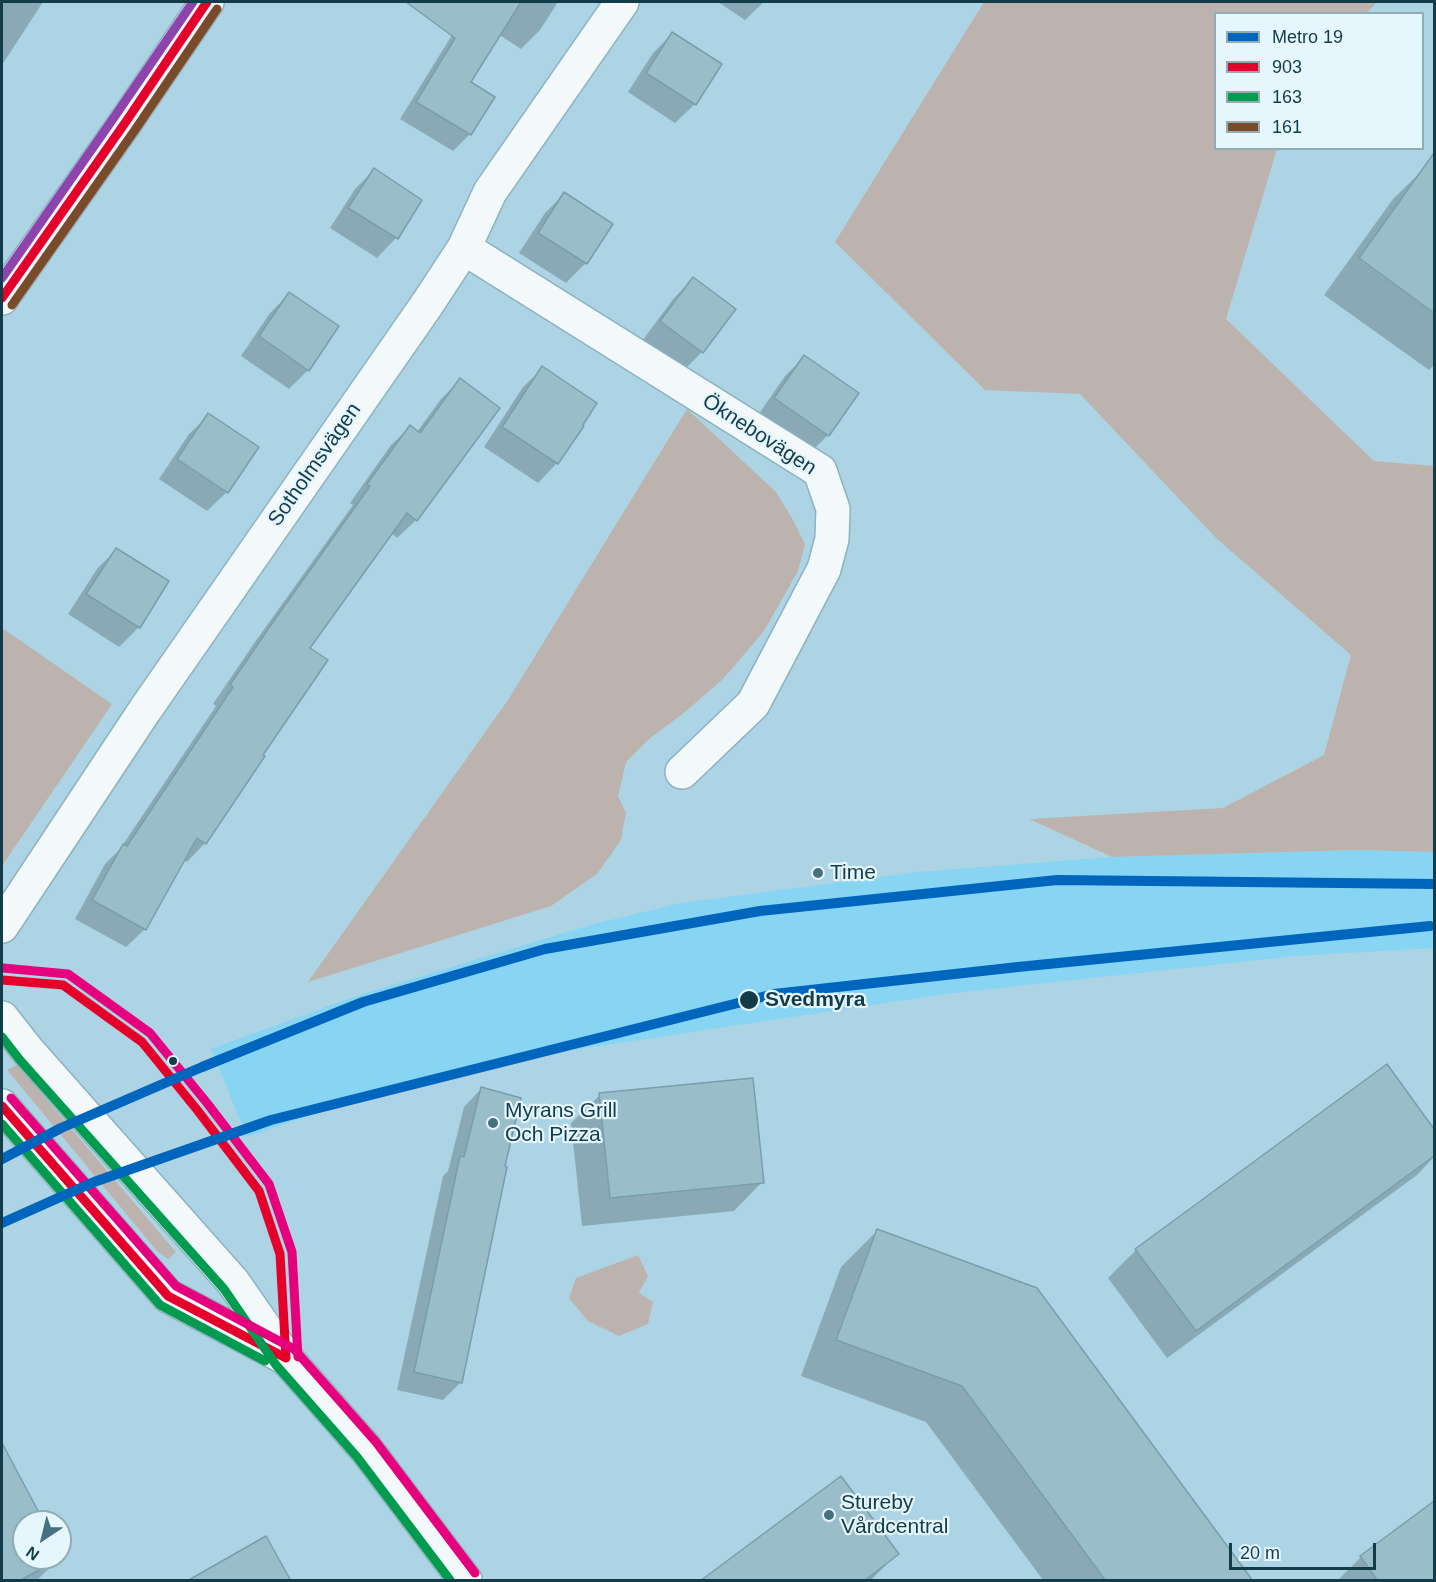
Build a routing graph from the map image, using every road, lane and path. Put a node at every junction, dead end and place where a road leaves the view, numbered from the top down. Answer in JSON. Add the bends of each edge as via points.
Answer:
{"nodes":[{"id":1,"x":207,"y":2,"type":"edge"},
{"id":2,"x":622,"y":2,"type":"edge"},
{"id":3,"x":464,"y":248,"type":"junction"},
{"id":4,"x":2,"y":298,"type":"edge"},
{"id":5,"x":682,"y":772,"type":"dead end"},
{"id":6,"x":2,"y":926,"type":"edge"},
{"id":7,"x":2,"y":1018,"type":"edge"},
{"id":8,"x":2,"y":1106,"type":"edge"},
{"id":9,"x":286,"y":1358,"type":"junction"},
{"id":10,"x":465,"y":1581,"type":"edge"}],
"edges":[{"from":1,"to":4,"type":"street"},
{"from":2,"to":3,"type":"street","name":"Sotholmsvägen","via":[[490,192]]},
{"from":3,"to":5,"type":"street","name":"Öknebovägen","via":[[820,471],[833,509],[832,539],[824,569],[753,704]]},
{"from":3,"to":6,"type":"street","name":"Sotholmsvägen","via":[[145,710]]},
{"from":7,"to":9,"type":"street","via":[[233,1282]]},
{"from":8,"to":9,"type":"street","via":[[168,1296]]},
{"from":9,"to":10,"type":"street","via":[[366,1449]]}]}
